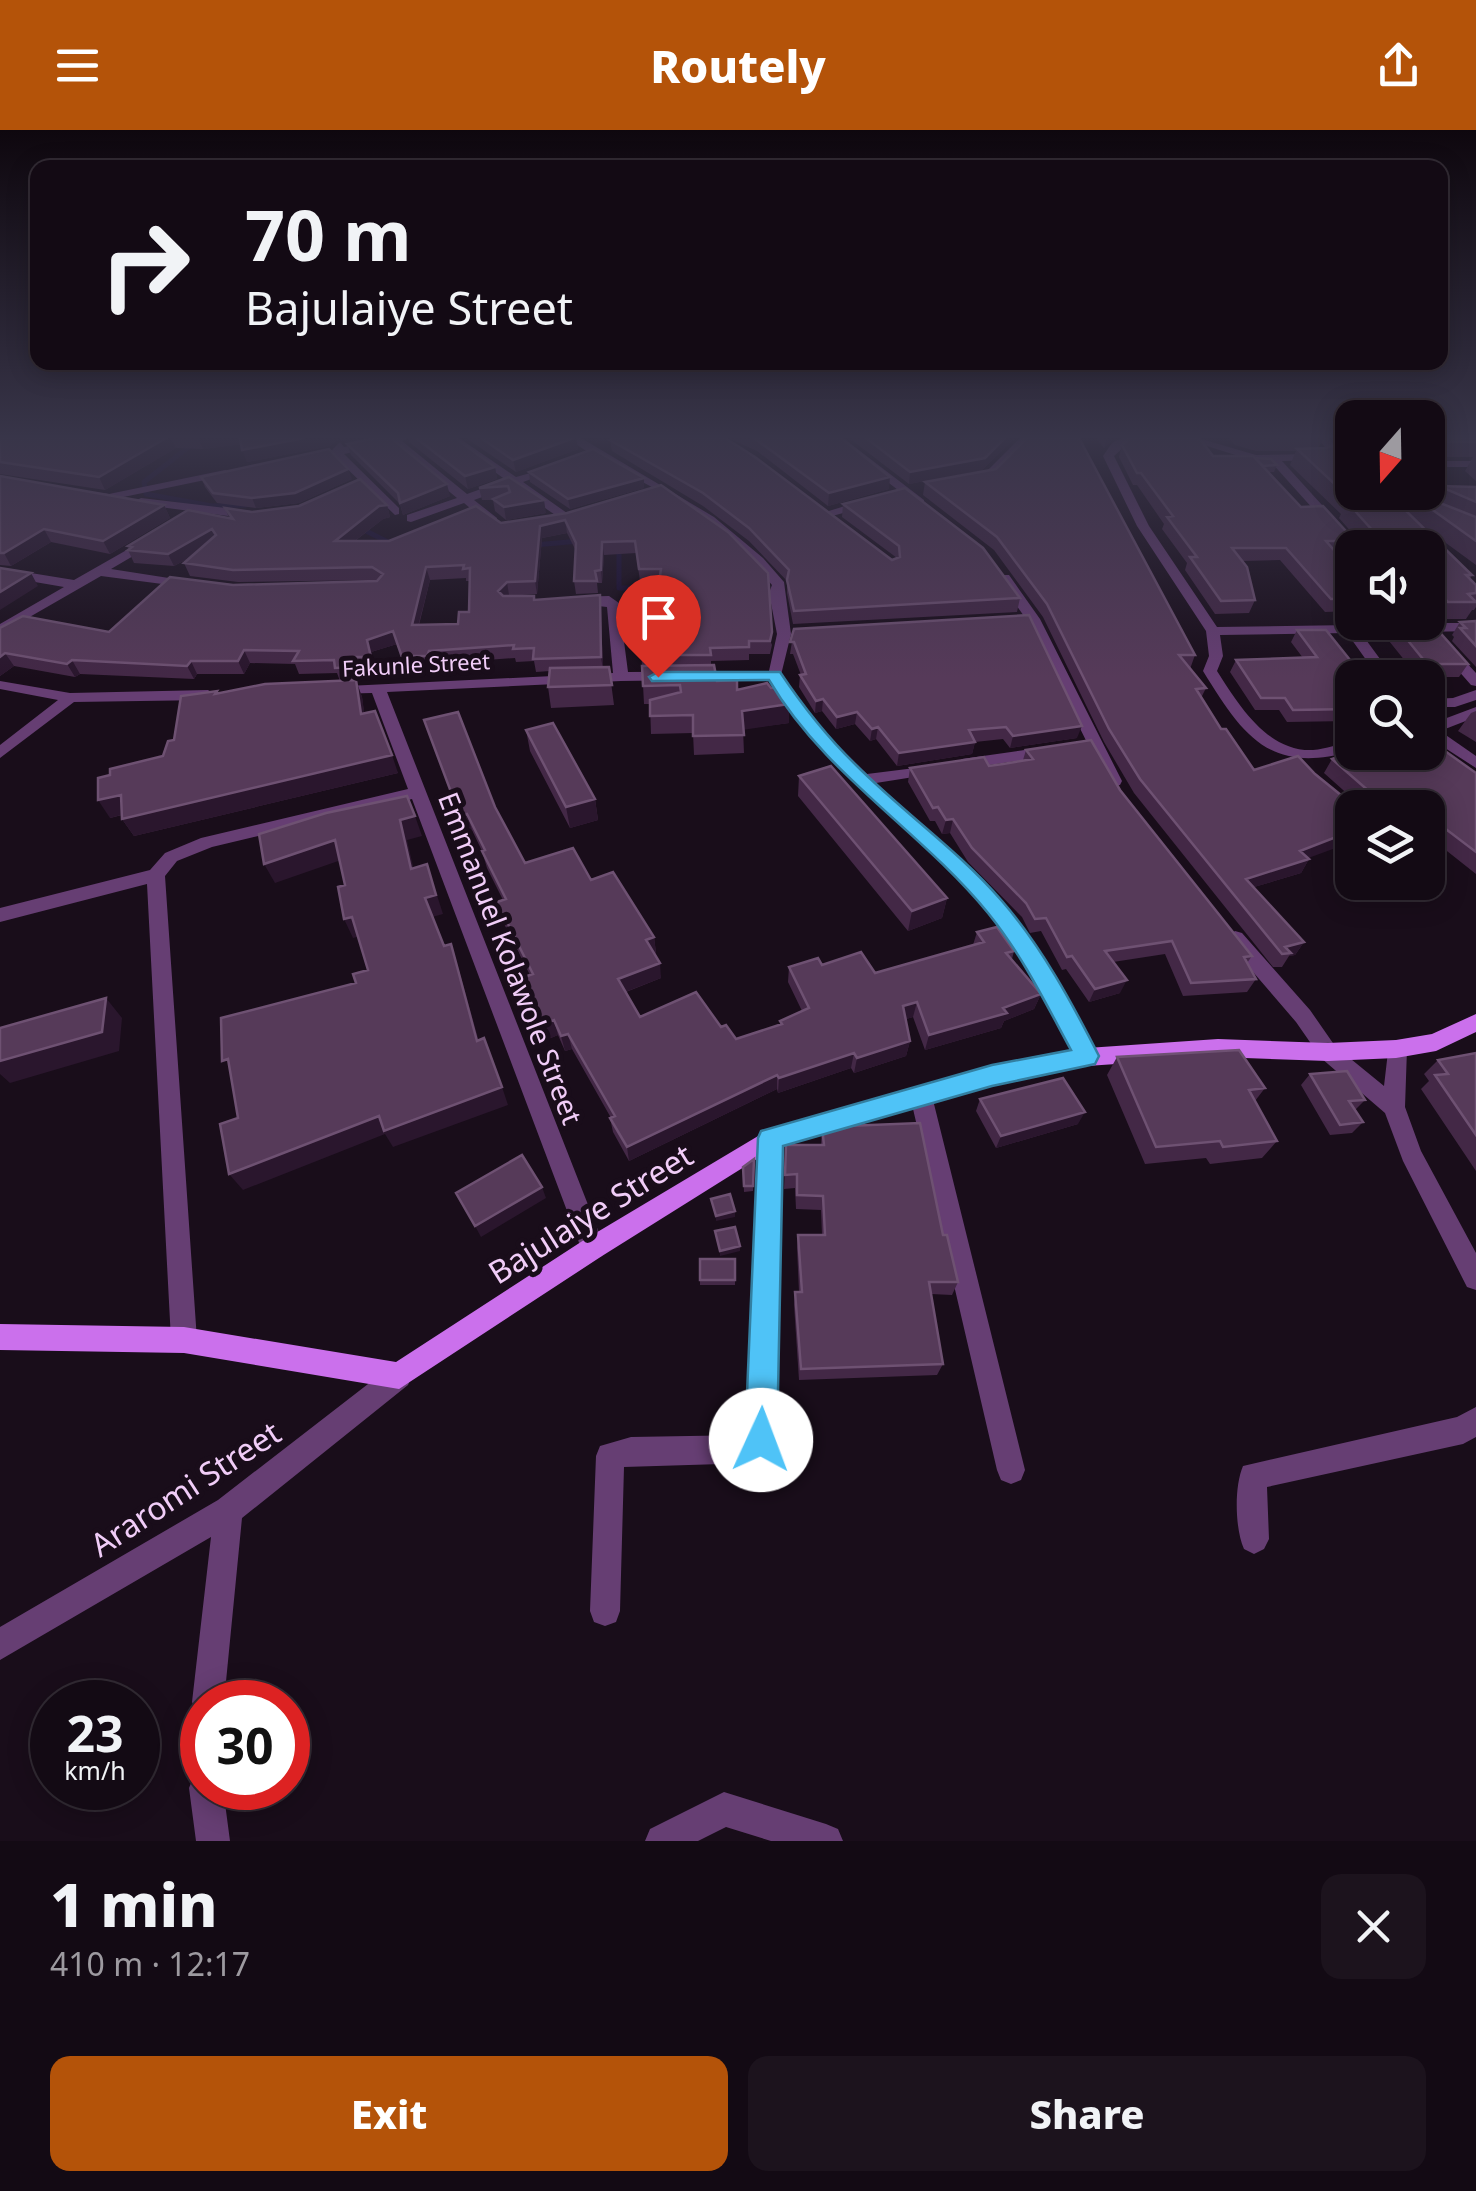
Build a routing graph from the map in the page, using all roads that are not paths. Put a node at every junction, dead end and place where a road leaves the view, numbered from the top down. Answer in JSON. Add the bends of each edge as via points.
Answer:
{"nodes":[{"id":1,"x":186,"y":518,"type":"edge"},
{"id":2,"x":490,"y":518,"type":"edge"},
{"id":3,"x":565,"y":518,"type":"edge"},
{"id":4,"x":703,"y":518,"type":"edge"},
{"id":5,"x":830,"y":518,"type":"edge"},
{"id":6,"x":1139,"y":518,"type":"edge"},
{"id":7,"x":549,"y":521,"type":"edge"},
{"id":8,"x":838,"y":524,"type":"edge"},
{"id":9,"x":503,"y":528,"type":"edge"},
{"id":10,"x":998,"y":570,"type":"edge"},
{"id":11,"x":0,"y":572,"type":"edge"},
{"id":12,"x":102,"y":572,"type":"junction"},
{"id":13,"x":78,"y":584,"type":"junction"},
{"id":14,"x":200,"y":586,"type":"edge"},
{"id":15,"x":563,"y":600,"type":"edge"},
{"id":16,"x":1033,"y":619,"type":"junction"},
{"id":17,"x":1014,"y":620,"type":"edge"},
{"id":18,"x":1445,"y":626,"type":"edge"},
{"id":19,"x":1476,"y":627,"type":"edge"},
{"id":20,"x":1335,"y":629,"type":"edge"},
{"id":21,"x":0,"y":630,"type":"edge"},
{"id":22,"x":1213,"y":631,"type":"junction"},
{"id":23,"x":802,"y":632,"type":"edge"},
{"id":24,"x":783,"y":633,"type":"junction"},
{"id":25,"x":1438,"y":640,"type":"edge"},
{"id":26,"x":774,"y":675,"type":"junction"},
{"id":27,"x":621,"y":678,"type":"junction"},
{"id":28,"x":1476,"y":682,"type":"edge"},
{"id":29,"x":0,"y":685,"type":"edge"},
{"id":30,"x":378,"y":688,"type":"junction"},
{"id":31,"x":319,"y":691,"type":"edge"},
{"id":32,"x":220,"y":695,"type":"edge"},
{"id":33,"x":1476,"y":695,"type":"edge"},
{"id":34,"x":70,"y":698,"type":"junction"},
{"id":35,"x":1445,"y":703,"type":"edge"},
{"id":36,"x":1476,"y":712,"type":"edge"},
{"id":37,"x":1445,"y":723,"type":"edge"},
{"id":38,"x":1445,"y":741,"type":"edge"},
{"id":39,"x":1094,"y":744,"type":"junction"},
{"id":40,"x":0,"y":752,"type":"edge"},
{"id":41,"x":1335,"y":753,"type":"edge"},
{"id":42,"x":1476,"y":764,"type":"edge"},
{"id":43,"x":860,"y":780,"type":"junction"},
{"id":44,"x":418,"y":792,"type":"junction"},
{"id":45,"x":1124,"y":798,"type":"edge"},
{"id":46,"x":156,"y":876,"type":"junction"},
{"id":47,"x":0,"y":916,"type":"edge"},
{"id":48,"x":1218,"y":916,"type":"edge"},
{"id":49,"x":1476,"y":1022,"type":"edge"},
{"id":50,"x":1396,"y":1049,"type":"junction"},
{"id":51,"x":1328,"y":1052,"type":"junction"},
{"id":52,"x":1086,"y":1056,"type":"junction"},
{"id":53,"x":921,"y":1096,"type":"junction"},
{"id":54,"x":1394,"y":1107,"type":"junction"},
{"id":55,"x":770,"y":1138,"type":"junction"},
{"id":56,"x":593,"y":1248,"type":"junction"},
{"id":57,"x":1476,"y":1278,"type":"edge"},
{"id":58,"x":0,"y":1337,"type":"edge"},
{"id":59,"x":184,"y":1340,"type":"junction"},
{"id":60,"x":399,"y":1376,"type":"junction"},
{"id":61,"x":1476,"y":1421,"type":"edge"},
{"id":62,"x":1012,"y":1470,"type":"dead end"},
{"id":63,"x":228,"y":1510,"type":"junction"},
{"id":64,"x":1254,"y":1539,"type":"dead end"},
{"id":65,"x":605,"y":1611,"type":"dead end"},
{"id":66,"x":0,"y":1644,"type":"edge"},
{"id":67,"x":210,"y":1680,"type":"edge"},
{"id":68,"x":208,"y":1810,"type":"edge"},
{"id":69,"x":212,"y":1841,"type":"edge"},
{"id":70,"x":662,"y":1841,"type":"edge"},
{"id":71,"x":826,"y":1841,"type":"edge"}],
"edges":[{"from":1,"to":12,"type":"street"},
{"from":2,"to":9,"type":"street"},
{"from":3,"to":7,"type":"street"},
{"from":4,"to":24,"type":"street","via":[[744,548],[778,589]]},
{"from":5,"to":8,"type":"street"},
{"from":6,"to":22,"type":"street"},
{"from":10,"to":16,"type":"street"},
{"from":11,"to":13,"type":"street"},
{"from":12,"to":13,"type":"street"},
{"from":12,"to":14,"type":"street"},
{"from":13,"to":21,"type":"street"},
{"from":15,"to":27,"type":"street","via":[[598,599],[614,606]]},
{"from":16,"to":17,"type":"street"},
{"from":16,"to":39,"type":"street"},
{"from":18,"to":19,"type":"street"},
{"from":20,"to":22,"type":"street"},
{"from":22,"to":41,"type":"street","via":[[1210,671],[1242,722],[1310,763]]},
{"from":23,"to":24,"type":"street"},
{"from":24,"to":26,"type":"street","via":[[784,655]]},
{"from":25,"to":28,"type":"street"},
{"from":26,"to":27,"type":"street","name":"Fakunle Street"},
{"from":26,"to":43,"type":"street"},
{"from":27,"to":30,"type":"street","name":"Fakunle Street"},
{"from":29,"to":34,"type":"street"},
{"from":30,"to":31,"type":"street","name":"Fakunle Street"},
{"from":30,"to":44,"type":"street","name":"Emmanuel Kolawole Street"},
{"from":32,"to":34,"type":"street"},
{"from":33,"to":35,"type":"street"},
{"from":34,"to":40,"type":"street"},
{"from":36,"to":37,"type":"street"},
{"from":38,"to":42,"type":"street"},
{"from":39,"to":43,"type":"street"},
{"from":39,"to":45,"type":"street"},
{"from":43,"to":52,"type":"street","via":[[995,907],[1032,956]]},
{"from":44,"to":46,"type":"street","via":[[207,842],[171,857]]},
{"from":44,"to":56,"type":"street","name":"Emmanuel Kolawole Street"},
{"from":46,"to":47,"type":"street"},
{"from":46,"to":59,"type":"street"},
{"from":48,"to":51,"type":"street"},
{"from":49,"to":50,"type":"street","name":"Bajulaiye Street","via":[[1436,1042]]},
{"from":50,"to":51,"type":"street","name":"Bajulaiye Street"},
{"from":50,"to":54,"type":"street"},
{"from":51,"to":52,"type":"street","name":"Bajulaiye Street","via":[[1218,1048]]},
{"from":51,"to":54,"type":"street"},
{"from":52,"to":53,"type":"street","name":"Bajulaiye Street"},
{"from":53,"to":55,"type":"street","name":"Bajulaiye Street"},
{"from":53,"to":62,"type":"street"},
{"from":54,"to":57,"type":"street"},
{"from":55,"to":56,"type":"street","name":"Bajulaiye Street"},
{"from":55,"to":65,"type":"street","via":[[761,1440],[754,1449],[610,1456]]},
{"from":56,"to":60,"type":"street","name":"Bajulaiye Street"},
{"from":58,"to":59,"type":"street"},
{"from":59,"to":60,"type":"street"},
{"from":60,"to":63,"type":"street","name":"Araromi Street"},
{"from":61,"to":64,"type":"street","via":[[1463,1430],[1253,1476]]},
{"from":63,"to":66,"type":"street","name":"Araromi Street"},
{"from":63,"to":67,"type":"street"},
{"from":68,"to":69,"type":"street"},
{"from":70,"to":71,"type":"street","via":[[724,1809]]}]}
